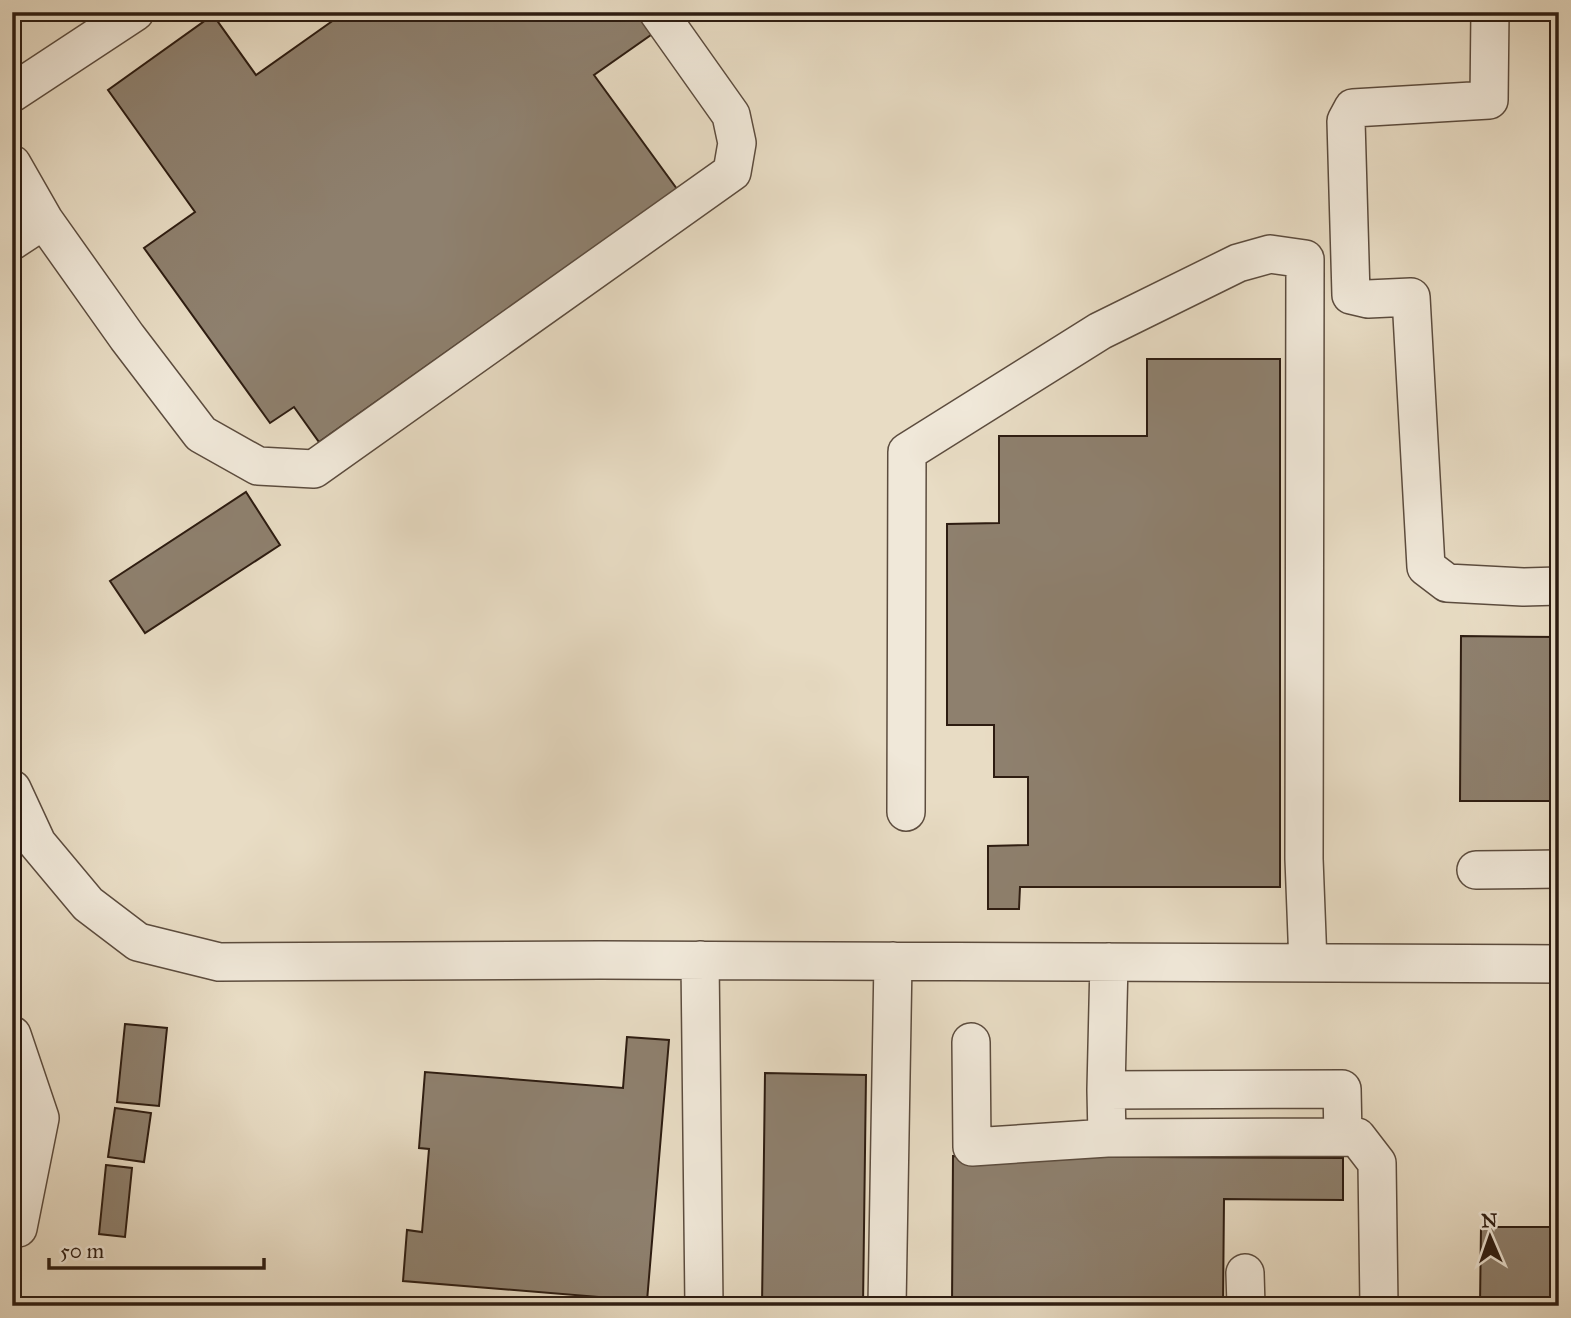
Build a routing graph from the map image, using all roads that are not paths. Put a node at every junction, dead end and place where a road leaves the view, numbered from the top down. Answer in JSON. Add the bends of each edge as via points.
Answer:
{"nodes":[{"id":1,"x":135,"y":12,"type":"edge"},
{"id":2,"x":658,"y":12,"type":"edge"},
{"id":3,"x":1490,"y":12,"type":"edge"},
{"id":4,"x":12,"y":93,"type":"edge"},
{"id":5,"x":12,"y":164,"type":"edge"},
{"id":6,"x":44,"y":220,"type":"junction"},
{"id":7,"x":12,"y":241,"type":"edge"},
{"id":8,"x":1559,"y":586,"type":"edge"},
{"id":9,"x":12,"y":789,"type":"edge"},
{"id":10,"x":906,"y":812,"type":"dead end"},
{"id":11,"x":1559,"y":869,"type":"edge"},
{"id":12,"x":1476,"y":870,"type":"dead end"},
{"id":13,"x":700,"y":960,"type":"junction"},
{"id":14,"x":893,"y":961,"type":"junction"},
{"id":15,"x":1110,"y":962,"type":"junction"},
{"id":16,"x":1308,"y":963,"type":"junction"},
{"id":17,"x":1559,"y":964,"type":"edge"},
{"id":18,"x":12,"y":1035,"type":"edge"},
{"id":19,"x":971,"y":1042,"type":"dead end"},
{"id":20,"x":1106,"y":1090,"type":"junction"},
{"id":21,"x":1343,"y":1137,"type":"junction"},
{"id":22,"x":1107,"y":1138,"type":"junction"},
{"id":23,"x":18,"y":1228,"type":"dead end"},
{"id":24,"x":704,"y":1306,"type":"edge"},
{"id":25,"x":887,"y":1306,"type":"edge"},
{"id":26,"x":1379,"y":1306,"type":"edge"}],
"edges":[{"from":1,"to":4,"type":"street"},
{"from":2,"to":6,"type":"street","via":[[732,115],[737,144],[732,172],[314,468],[258,466],[201,434]]},
{"from":3,"to":8,"type":"street","via":[[1489,100],[1353,108],[1346,121],[1351,295],[1411,297],[1426,566],[1447,583]]},
{"from":5,"to":6,"type":"street"},
{"from":6,"to":7,"type":"street"},
{"from":9,"to":13,"type":"street","via":[[37,843],[88,904],[138,942],[219,962]]},
{"from":10,"to":16,"type":"street","via":[[907,452],[1100,331],[1238,263],[1270,254],[1305,259],[1304,859]]},
{"from":11,"to":12,"type":"street"},
{"from":13,"to":14,"type":"street"},
{"from":13,"to":24,"type":"street"},
{"from":14,"to":15,"type":"street"},
{"from":14,"to":25,"type":"street"},
{"from":15,"to":16,"type":"street"},
{"from":15,"to":20,"type":"street"},
{"from":16,"to":17,"type":"street"},
{"from":18,"to":23,"type":"street","via":[[40,1118]]},
{"from":19,"to":22,"type":"street","via":[[972,1147]]},
{"from":20,"to":21,"type":"street","via":[[1342,1089]]},
{"from":20,"to":22,"type":"street"},
{"from":21,"to":22,"type":"street"},
{"from":21,"to":26,"type":"street","via":[[1357,1137],[1377,1163]]}]}
